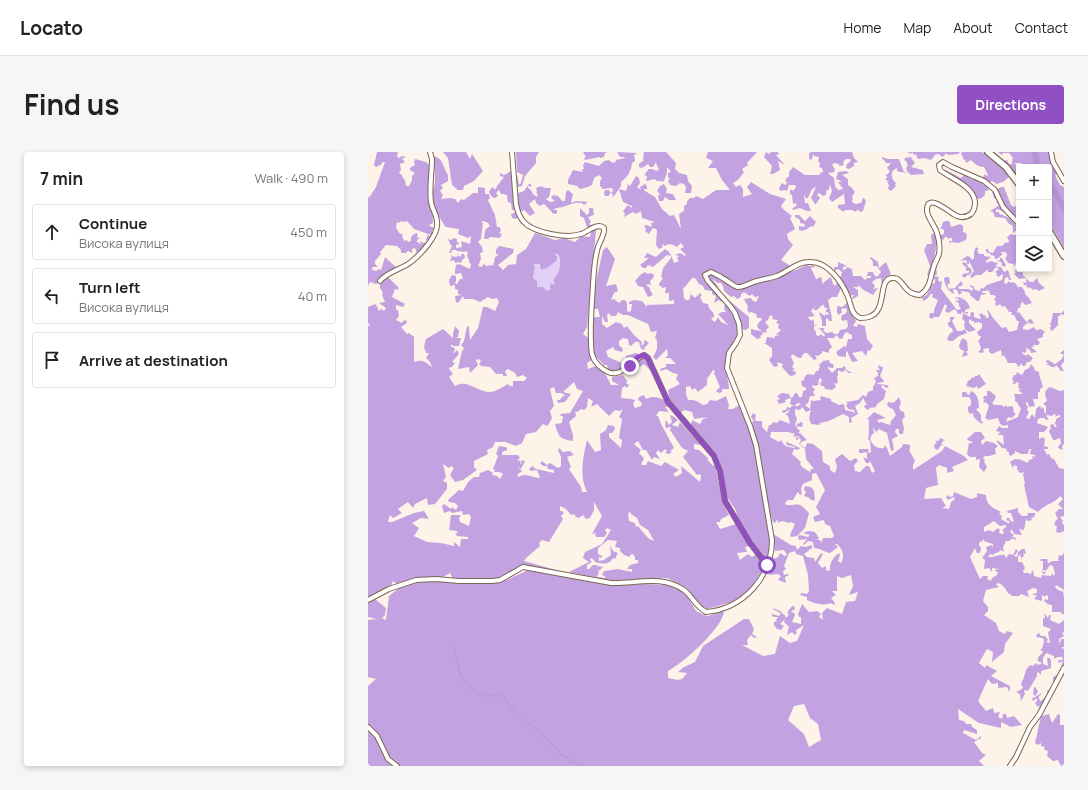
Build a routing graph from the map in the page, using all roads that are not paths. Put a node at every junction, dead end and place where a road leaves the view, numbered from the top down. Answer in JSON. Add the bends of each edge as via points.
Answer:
{"nodes":[{"id":1,"x":430,"y":152,"type":"edge"},
{"id":2,"x":512,"y":152,"type":"edge"},
{"id":3,"x":988,"y":152,"type":"edge"},
{"id":4,"x":1051,"y":152,"type":"edge"},
{"id":5,"x":1016,"y":180,"type":"edge"},
{"id":6,"x":1064,"y":181,"type":"edge"},
{"id":7,"x":1016,"y":221,"type":"edge"},
{"id":8,"x":1051,"y":236,"type":"edge"},
{"id":9,"x":1064,"y":256,"type":"edge"},
{"id":10,"x":380,"y":281,"type":"dead end"},
{"id":11,"x":767,"y":565,"type":"junction"},
{"id":12,"x":368,"y":600,"type":"edge"},
{"id":13,"x":1064,"y":668,"type":"edge"},
{"id":14,"x":368,"y":727,"type":"edge"},
{"id":15,"x":397,"y":766,"type":"edge"},
{"id":16,"x":1010,"y":766,"type":"edge"}],
"edges":[{"from":1,"to":10,"type":"street","via":[[431,201],[437,222],[435,234],[411,262]]},
{"from":2,"to":11,"type":"street","via":[[516,204],[523,222],[536,230],[557,235],[575,236],[598,226],[604,228],[604,236],[594,266],[590,320],[592,356],[595,361],[608,372],[616,374],[630,366],[638,357],[644,355],[648,358],[668,402],[714,456],[720,471],[725,501],[750,543]]},
{"from":3,"to":5,"type":"main road","via":[[1006,167]]},
{"from":4,"to":6,"type":"street","via":[[1053,162]]},
{"from":7,"to":11,"type":"street","via":[[1003,207],[995,190],[984,181],[943,162],[939,165],[940,170],[966,188],[973,196],[975,205],[972,213],[965,217],[957,216],[942,205],[928,205],[927,214],[937,231],[939,254],[928,288],[920,295],[912,294],[900,281],[892,278],[885,282],[879,310],[870,317],[862,318],[853,312],[844,288],[835,276],[816,262],[805,262],[778,276],[739,287],[717,274],[711,272],[705,275],[733,310],[739,324],[740,335],[729,352],[726,368],[756,444],[772,540],[772,554]]},
{"from":8,"to":9,"type":"main road"},
{"from":11,"to":12,"type":"street","via":[[762,578],[743,598],[706,612],[683,590],[669,583],[654,580],[611,582],[529,568],[492,581],[416,580]]},
{"from":13,"to":16,"type":"street"},
{"from":14,"to":15,"type":"street","via":[[377,736],[388,759]]}]}
